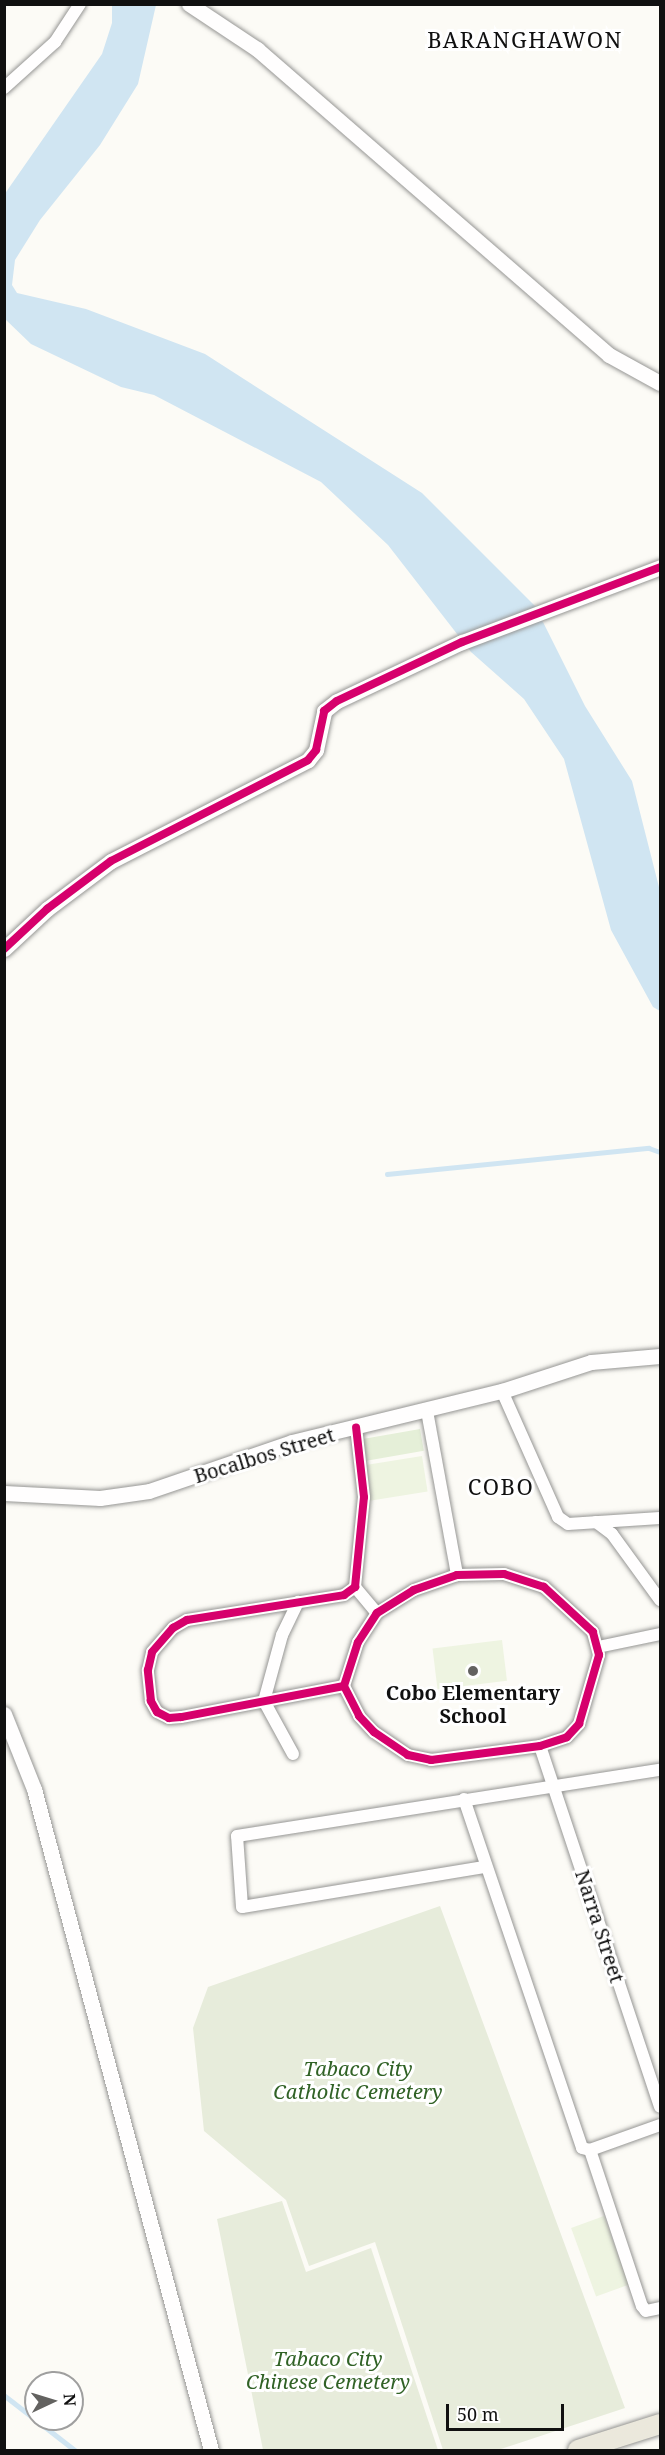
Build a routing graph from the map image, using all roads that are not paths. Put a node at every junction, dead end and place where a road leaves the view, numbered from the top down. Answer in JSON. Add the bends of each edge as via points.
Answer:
{"nodes":[{"id":1,"x":80,"y":4,"type":"edge"},
{"id":2,"x":189,"y":4,"type":"edge"},
{"id":3,"x":4,"y":88,"type":"edge"},
{"id":4,"x":660,"y":383,"type":"edge"},
{"id":5,"x":660,"y":567,"type":"edge"},
{"id":6,"x":4,"y":949,"type":"edge"},
{"id":7,"x":660,"y":1356,"type":"edge"},
{"id":8,"x":502,"y":1391,"type":"junction"},
{"id":9,"x":427,"y":1411,"type":"junction"},
{"id":10,"x":356,"y":1427,"type":"junction"},
{"id":11,"x":4,"y":1492,"type":"edge"},
{"id":12,"x":660,"y":1518,"type":"edge"},
{"id":13,"x":596,"y":1522,"type":"junction"},
{"id":14,"x":457,"y":1575,"type":"junction"},
{"id":15,"x":355,"y":1587,"type":"junction"},
{"id":16,"x":660,"y":1600,"type":"edge"},
{"id":17,"x":298,"y":1602,"type":"junction"},
{"id":18,"x":377,"y":1613,"type":"junction"},
{"id":19,"x":660,"y":1634,"type":"edge"},
{"id":20,"x":598,"y":1647,"type":"junction"},
{"id":21,"x":344,"y":1686,"type":"junction"},
{"id":22,"x":264,"y":1701,"type":"junction"},
{"id":23,"x":4,"y":1714,"type":"edge"},
{"id":24,"x":8,"y":1733,"type":"edge"},
{"id":25,"x":540,"y":1746,"type":"junction"},
{"id":26,"x":293,"y":1754,"type":"dead end"},
{"id":27,"x":660,"y":1773,"type":"edge"},
{"id":28,"x":553,"y":1786,"type":"junction"},
{"id":29,"x":464,"y":1799,"type":"junction"},
{"id":30,"x":484,"y":1867,"type":"junction"},
{"id":31,"x":660,"y":2107,"type":"edge"},
{"id":32,"x":660,"y":2125,"type":"edge"},
{"id":33,"x":590,"y":2150,"type":"junction"},
{"id":34,"x":660,"y":2308,"type":"edge"},
{"id":35,"x":660,"y":2424,"type":"edge"},
{"id":36,"x":211,"y":2451,"type":"edge"},
{"id":37,"x":578,"y":2451,"type":"edge"}],
"edges":[{"from":1,"to":3,"type":"street","via":[[55,42]]},
{"from":2,"to":4,"type":"street","via":[[257,49],[609,355]]},
{"from":5,"to":6,"type":"street","via":[[462,642],[344,697],[324,711],[316,750],[308,760],[111,861],[46,909]]},
{"from":7,"to":8,"type":"street","name":"Bocalbos Street","via":[[591,1362]]},
{"from":8,"to":9,"type":"street","name":"Bocalbos Street"},
{"from":8,"to":13,"type":"street","via":[[558,1518],[568,1524]]},
{"from":9,"to":10,"type":"street","name":"Bocalbos Street"},
{"from":9,"to":14,"type":"street"},
{"from":10,"to":11,"type":"street","name":"Bocalbos Street","via":[[292,1442],[149,1491],[100,1498]]},
{"from":10,"to":15,"type":"street","via":[[364,1497]]},
{"from":12,"to":13,"type":"street"},
{"from":13,"to":16,"type":"street","via":[[612,1534]]},
{"from":14,"to":18,"type":"street","via":[[414,1590]]},
{"from":14,"to":20,"type":"street","via":[[504,1574],[544,1587],[584,1622]]},
{"from":15,"to":17,"type":"street","via":[[344,1594]]},
{"from":15,"to":18,"type":"street"},
{"from":17,"to":22,"type":"street","via":[[282,1635]]},
{"from":17,"to":22,"type":"street","via":[[187,1620],[159,1639],[152,1652],[148,1670],[151,1701],[157,1712],[169,1718]]},
{"from":18,"to":21,"type":"street","via":[[354,1651]]},
{"from":19,"to":20,"type":"street"},
{"from":20,"to":25,"type":"street","via":[[598,1665],[579,1724],[567,1737]]},
{"from":21,"to":22,"type":"street"},
{"from":21,"to":25,"type":"street","via":[[359,1716],[374,1732],[419,1759]]},
{"from":22,"to":26,"type":"street"},
{"from":23,"to":24,"type":"street"},
{"from":24,"to":36,"type":"street","via":[[43,1822]]},
{"from":25,"to":28,"type":"street","name":"Narra Street"},
{"from":27,"to":28,"type":"street"},
{"from":28,"to":29,"type":"street"},
{"from":28,"to":31,"type":"street","name":"Narra Street"},
{"from":29,"to":30,"type":"street"},
{"from":29,"to":30,"type":"street","via":[[237,1836],[242,1907]]},
{"from":30,"to":33,"type":"street","via":[[579,2141],[582,2148]]},
{"from":32,"to":33,"type":"street"},
{"from":33,"to":34,"type":"street","via":[[642,2307],[646,2311]]},
{"from":35,"to":37,"type":"main road"}]}
